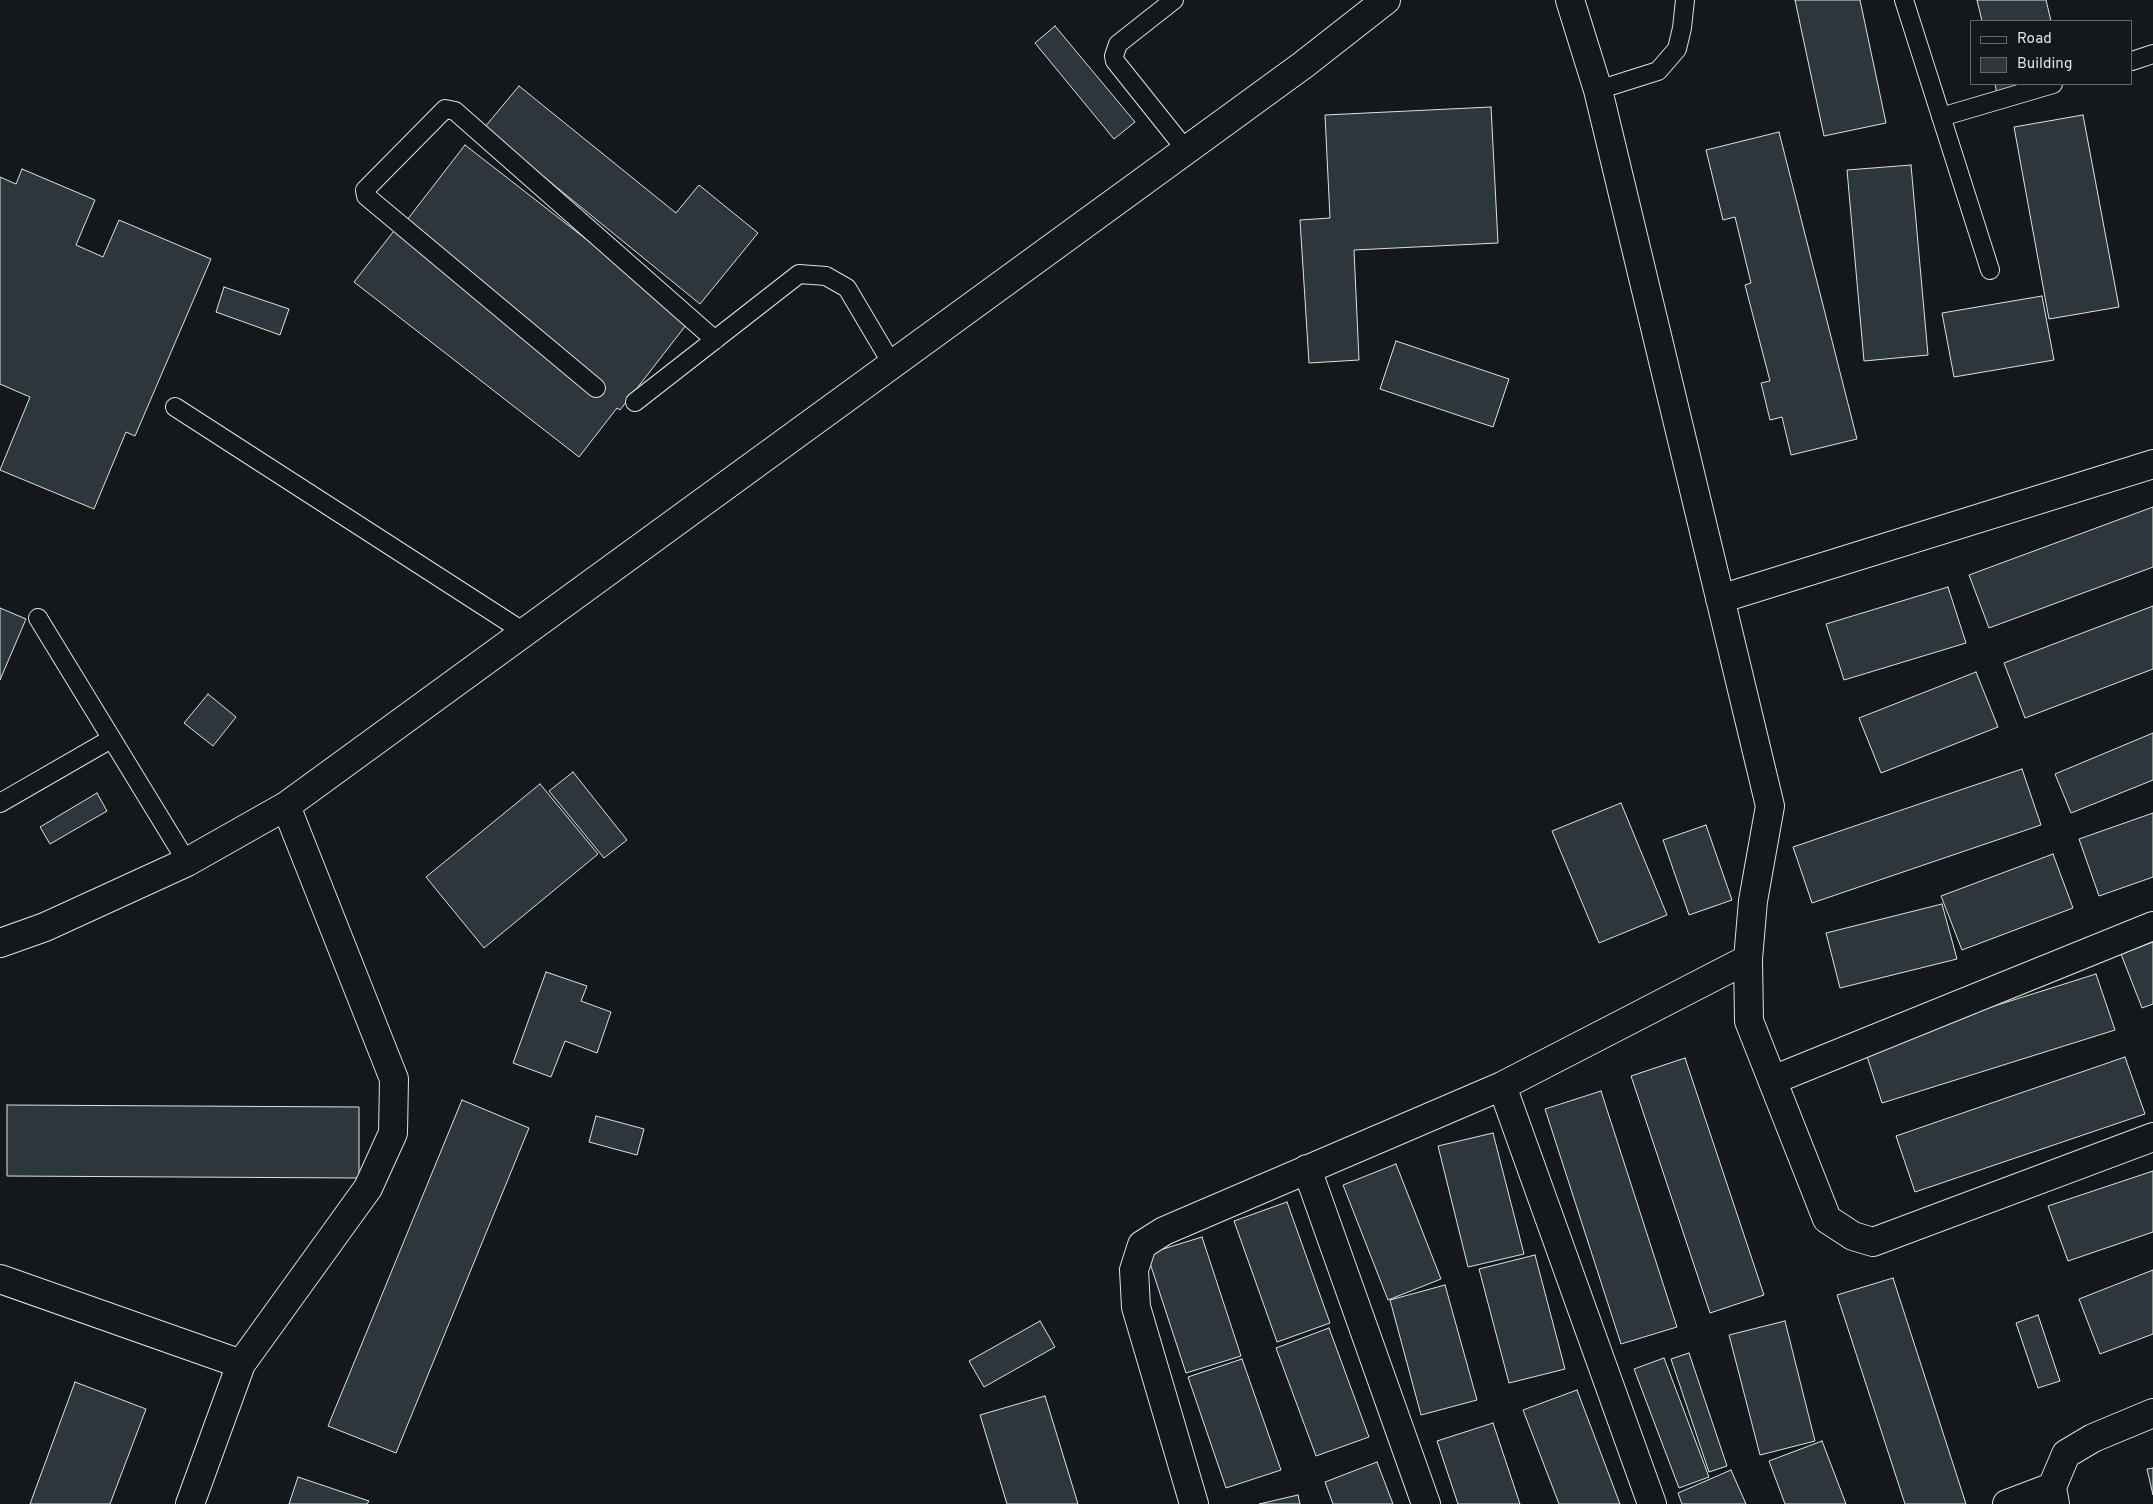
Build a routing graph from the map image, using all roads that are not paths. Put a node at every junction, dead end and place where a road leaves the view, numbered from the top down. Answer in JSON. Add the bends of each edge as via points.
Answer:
{"nodes":[{"id":1,"x":1174,"y":0,"type":"edge"},
{"id":2,"x":1386,"y":0,"type":"edge"},
{"id":3,"x":1570,"y":0,"type":"edge"},
{"id":4,"x":1685,"y":0,"type":"edge"},
{"id":5,"x":1904,"y":0,"type":"edge"},
{"id":6,"x":2153,"y":54,"type":"edge"},
{"id":7,"x":2133,"y":61,"type":"edge"},
{"id":8,"x":2050,"y":85,"type":"edge"},
{"id":9,"x":1598,"y":90,"type":"junction"},
{"id":10,"x":1941,"y":117,"type":"junction"},
{"id":11,"x":1186,"y":150,"type":"junction"},
{"id":12,"x":1990,"y":270,"type":"dead end"},
{"id":13,"x":715,"y":340,"type":"junction"},
{"id":14,"x":892,"y":364,"type":"junction"},
{"id":15,"x":596,"y":388,"type":"dead end"},
{"id":16,"x":635,"y":402,"type":"dead end"},
{"id":17,"x":175,"y":407,"type":"dead end"},
{"id":18,"x":2153,"y":464,"type":"edge"},
{"id":19,"x":1720,"y":599,"type":"junction"},
{"id":20,"x":38,"y":618,"type":"dead end"},
{"id":21,"x":524,"y":632,"type":"junction"},
{"id":22,"x":111,"y":739,"type":"junction"},
{"id":23,"x":0,"y":803,"type":"edge"},
{"id":24,"x":286,"y":806,"type":"junction"},
{"id":25,"x":187,"y":862,"type":"junction"},
{"id":26,"x":2153,"y":926,"type":"edge"},
{"id":27,"x":0,"y":942,"type":"edge"},
{"id":28,"x":1748,"y":959,"type":"junction"},
{"id":29,"x":1773,"y":1080,"type":"junction"},
{"id":30,"x":1502,"y":1086,"type":"junction"},
{"id":31,"x":2153,"y":1137,"type":"edge"},
{"id":32,"x":1307,"y":1169,"type":"junction"},
{"id":33,"x":0,"y":1279,"type":"edge"},
{"id":34,"x":241,"y":1364,"type":"junction"},
{"id":35,"x":2153,"y":1413,"type":"edge"},
{"id":36,"x":2054,"y":1496,"type":"edge"},
{"id":37,"x":190,"y":1504,"type":"edge"},
{"id":38,"x":1194,"y":1504,"type":"edge"},
{"id":39,"x":1426,"y":1504,"type":"edge"},
{"id":40,"x":1652,"y":1504,"type":"edge"},
{"id":41,"x":2007,"y":1504,"type":"edge"}],
"edges":[{"from":1,"to":11,"type":"lane","via":[[1118,44],[1114,56]]},
{"from":2,"to":11,"type":"street"},
{"from":3,"to":9,"type":"street"},
{"from":4,"to":9,"type":"lane","via":[[1677,49],[1658,71]]},
{"from":5,"to":10,"type":"lane"},
{"from":6,"to":7,"type":"lane"},
{"from":8,"to":10,"type":"lane"},
{"from":9,"to":19,"type":"street"},
{"from":10,"to":12,"type":"lane"},
{"from":11,"to":14,"type":"street"},
{"from":13,"to":14,"type":"lane","via":[[799,274],[826,276],[847,288]]},
{"from":13,"to":15,"type":"lane","via":[[455,111],[445,109],[365,190],[366,196]]},
{"from":13,"to":16,"type":"lane"},
{"from":14,"to":21,"type":"street"},
{"from":17,"to":21,"type":"lane"},
{"from":18,"to":19,"type":"street"},
{"from":19,"to":28,"type":"street","via":[[1770,806],[1753,901]]},
{"from":20,"to":22,"type":"lane"},
{"from":21,"to":24,"type":"street"},
{"from":22,"to":23,"type":"lane"},
{"from":22,"to":25,"type":"lane"},
{"from":24,"to":25,"type":"street"},
{"from":24,"to":34,"type":"street","via":[[394,1079],[393,1133],[368,1188]]},
{"from":25,"to":27,"type":"street","via":[[45,927]]},
{"from":26,"to":29,"type":"street"},
{"from":28,"to":29,"type":"street","via":[[1749,1021]]},
{"from":28,"to":30,"type":"street"},
{"from":29,"to":31,"type":"street","via":[[1827,1219],[1853,1236],[1873,1242]]},
{"from":30,"to":32,"type":"street"},
{"from":30,"to":40,"type":"street"},
{"from":32,"to":38,"type":"street","via":[[1164,1231],[1142,1245],[1134,1270],[1136,1307]]},
{"from":32,"to":39,"type":"street"},
{"from":33,"to":34,"type":"street"},
{"from":34,"to":37,"type":"street"},
{"from":35,"to":36,"type":"street","via":[[2093,1438],[2066,1454]]},
{"from":36,"to":41,"type":"street"}]}
